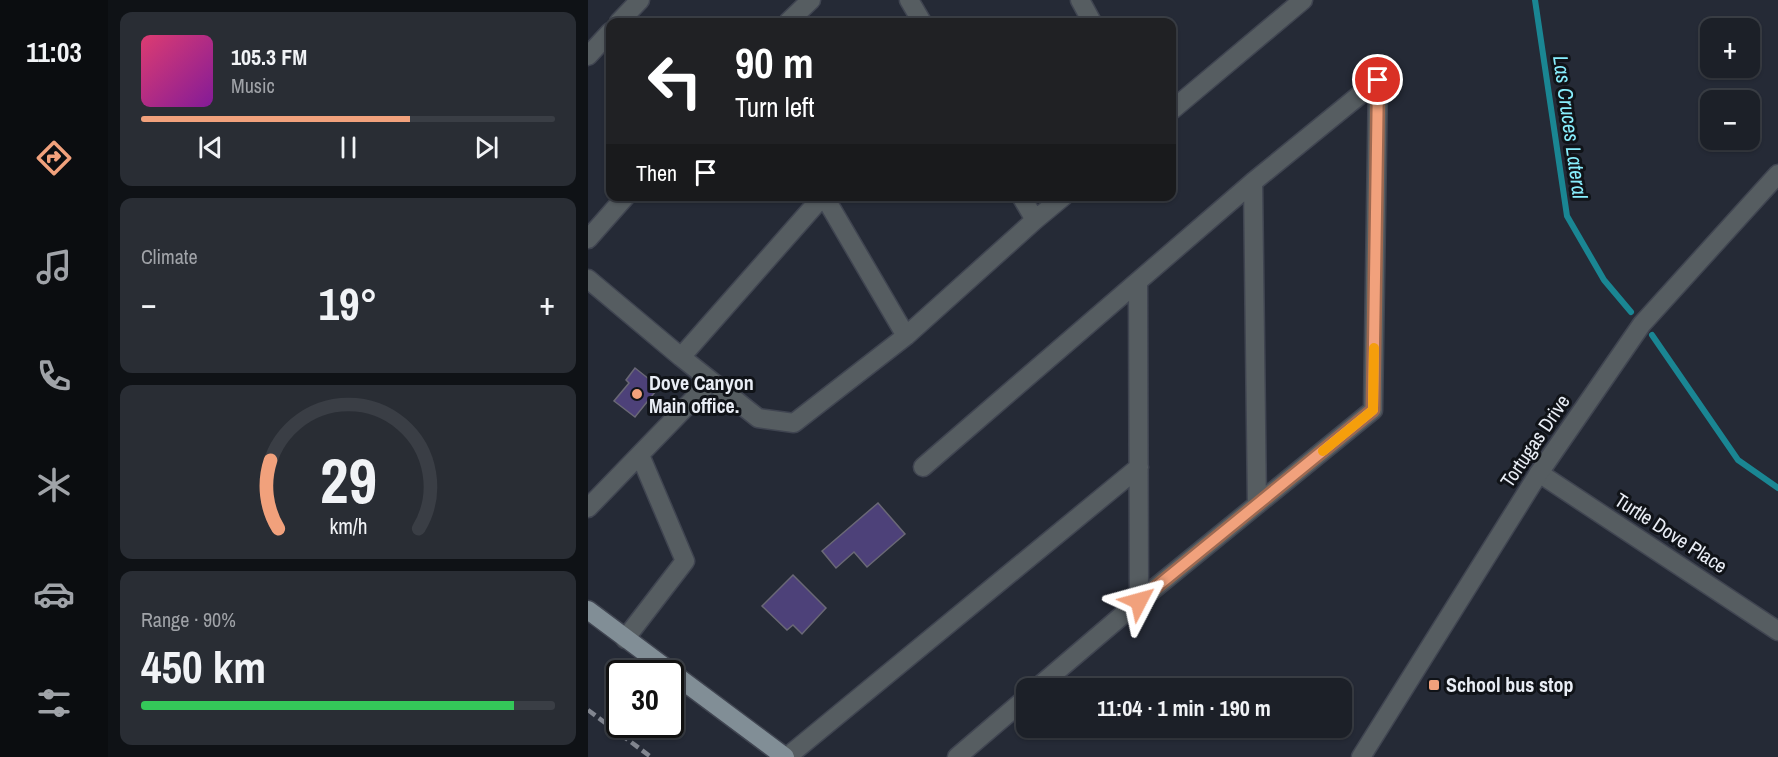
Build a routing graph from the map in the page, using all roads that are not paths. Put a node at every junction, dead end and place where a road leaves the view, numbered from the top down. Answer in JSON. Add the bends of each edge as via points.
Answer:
{"nodes":[{"id":1,"x":640,"y":0,"type":"edge"},
{"id":2,"x":811,"y":0,"type":"edge"},
{"id":3,"x":909,"y":0,"type":"edge"},
{"id":4,"x":1080,"y":0,"type":"edge"},
{"id":5,"x":1292,"y":4,"type":"edge"},
{"id":6,"x":623,"y":18,"type":"edge"},
{"id":7,"x":792,"y":18,"type":"edge"},
{"id":8,"x":920,"y":18,"type":"edge"},
{"id":9,"x":1090,"y":18,"type":"edge"},
{"id":10,"x":606,"y":36,"type":"edge"},
{"id":11,"x":588,"y":56,"type":"edge"},
{"id":12,"x":1176,"y":106,"type":"edge"},
{"id":13,"x":1253,"y":182,"type":"junction"},
{"id":14,"x":1775,"y":183,"type":"edge"},
{"id":15,"x":622,"y":201,"type":"edge"},
{"id":16,"x":820,"y":201,"type":"edge"},
{"id":17,"x":827,"y":201,"type":"edge"},
{"id":18,"x":1025,"y":201,"type":"edge"},
{"id":19,"x":1058,"y":201,"type":"edge"},
{"id":20,"x":1035,"y":219,"type":"junction"},
{"id":21,"x":588,"y":239,"type":"edge"},
{"id":22,"x":588,"y":279,"type":"edge"},
{"id":23,"x":1138,"y":282,"type":"junction"},
{"id":24,"x":906,"y":336,"type":"junction"},
{"id":25,"x":681,"y":357,"type":"junction"},
{"id":26,"x":711,"y":381,"type":"junction"},
{"id":27,"x":640,"y":455,"type":"junction"},
{"id":28,"x":923,"y":467,"type":"dead end"},
{"id":29,"x":1139,"y":467,"type":"junction"},
{"id":30,"x":1539,"y":473,"type":"junction"},
{"id":31,"x":1257,"y":505,"type":"junction"},
{"id":32,"x":588,"y":508,"type":"edge"},
{"id":33,"x":1139,"y":601,"type":"junction"},
{"id":34,"x":588,"y":610,"type":"edge"},
{"id":35,"x":1778,"y":631,"type":"edge"},
{"id":36,"x":625,"y":639,"type":"junction"},
{"id":37,"x":1049,"y":678,"type":"edge"},
{"id":38,"x":1016,"y":707,"type":"edge"},
{"id":39,"x":786,"y":757,"type":"edge"},
{"id":40,"x":957,"y":757,"type":"edge"},
{"id":41,"x":1361,"y":757,"type":"edge"}],
"edges":[{"from":1,"to":6,"type":"street"},
{"from":2,"to":7,"type":"street"},
{"from":3,"to":8,"type":"street"},
{"from":4,"to":9,"type":"street"},
{"from":5,"to":12,"type":"street"},
{"from":10,"to":11,"type":"street"},
{"from":13,"to":23,"type":"street"},
{"from":13,"to":31,"type":"street"},
{"from":13,"to":31,"type":"street","via":[[1378,80],[1373,410]]},
{"from":14,"to":30,"type":"street","name":"Tortugas Drive","via":[[1642,324]]},
{"from":15,"to":21,"type":"street"},
{"from":16,"to":25,"type":"street"},
{"from":17,"to":24,"type":"street"},
{"from":18,"to":20,"type":"street"},
{"from":19,"to":20,"type":"street"},
{"from":20,"to":24,"type":"street"},
{"from":22,"to":25,"type":"street"},
{"from":23,"to":28,"type":"street"},
{"from":23,"to":29,"type":"street"},
{"from":24,"to":26,"type":"street","via":[[794,423],[758,418]]},
{"from":25,"to":26,"type":"street"},
{"from":26,"to":27,"type":"street"},
{"from":27,"to":32,"type":"street"},
{"from":27,"to":36,"type":"street","via":[[685,561]]},
{"from":29,"to":33,"type":"street"},
{"from":29,"to":39,"type":"street"},
{"from":30,"to":35,"type":"street","name":"Turtle Dove Place"},
{"from":30,"to":41,"type":"street","name":"Tortugas Drive"},
{"from":31,"to":33,"type":"street"},
{"from":33,"to":37,"type":"street"},
{"from":34,"to":36,"type":"main road"},
{"from":36,"to":39,"type":"main road"},
{"from":38,"to":40,"type":"street"}]}
